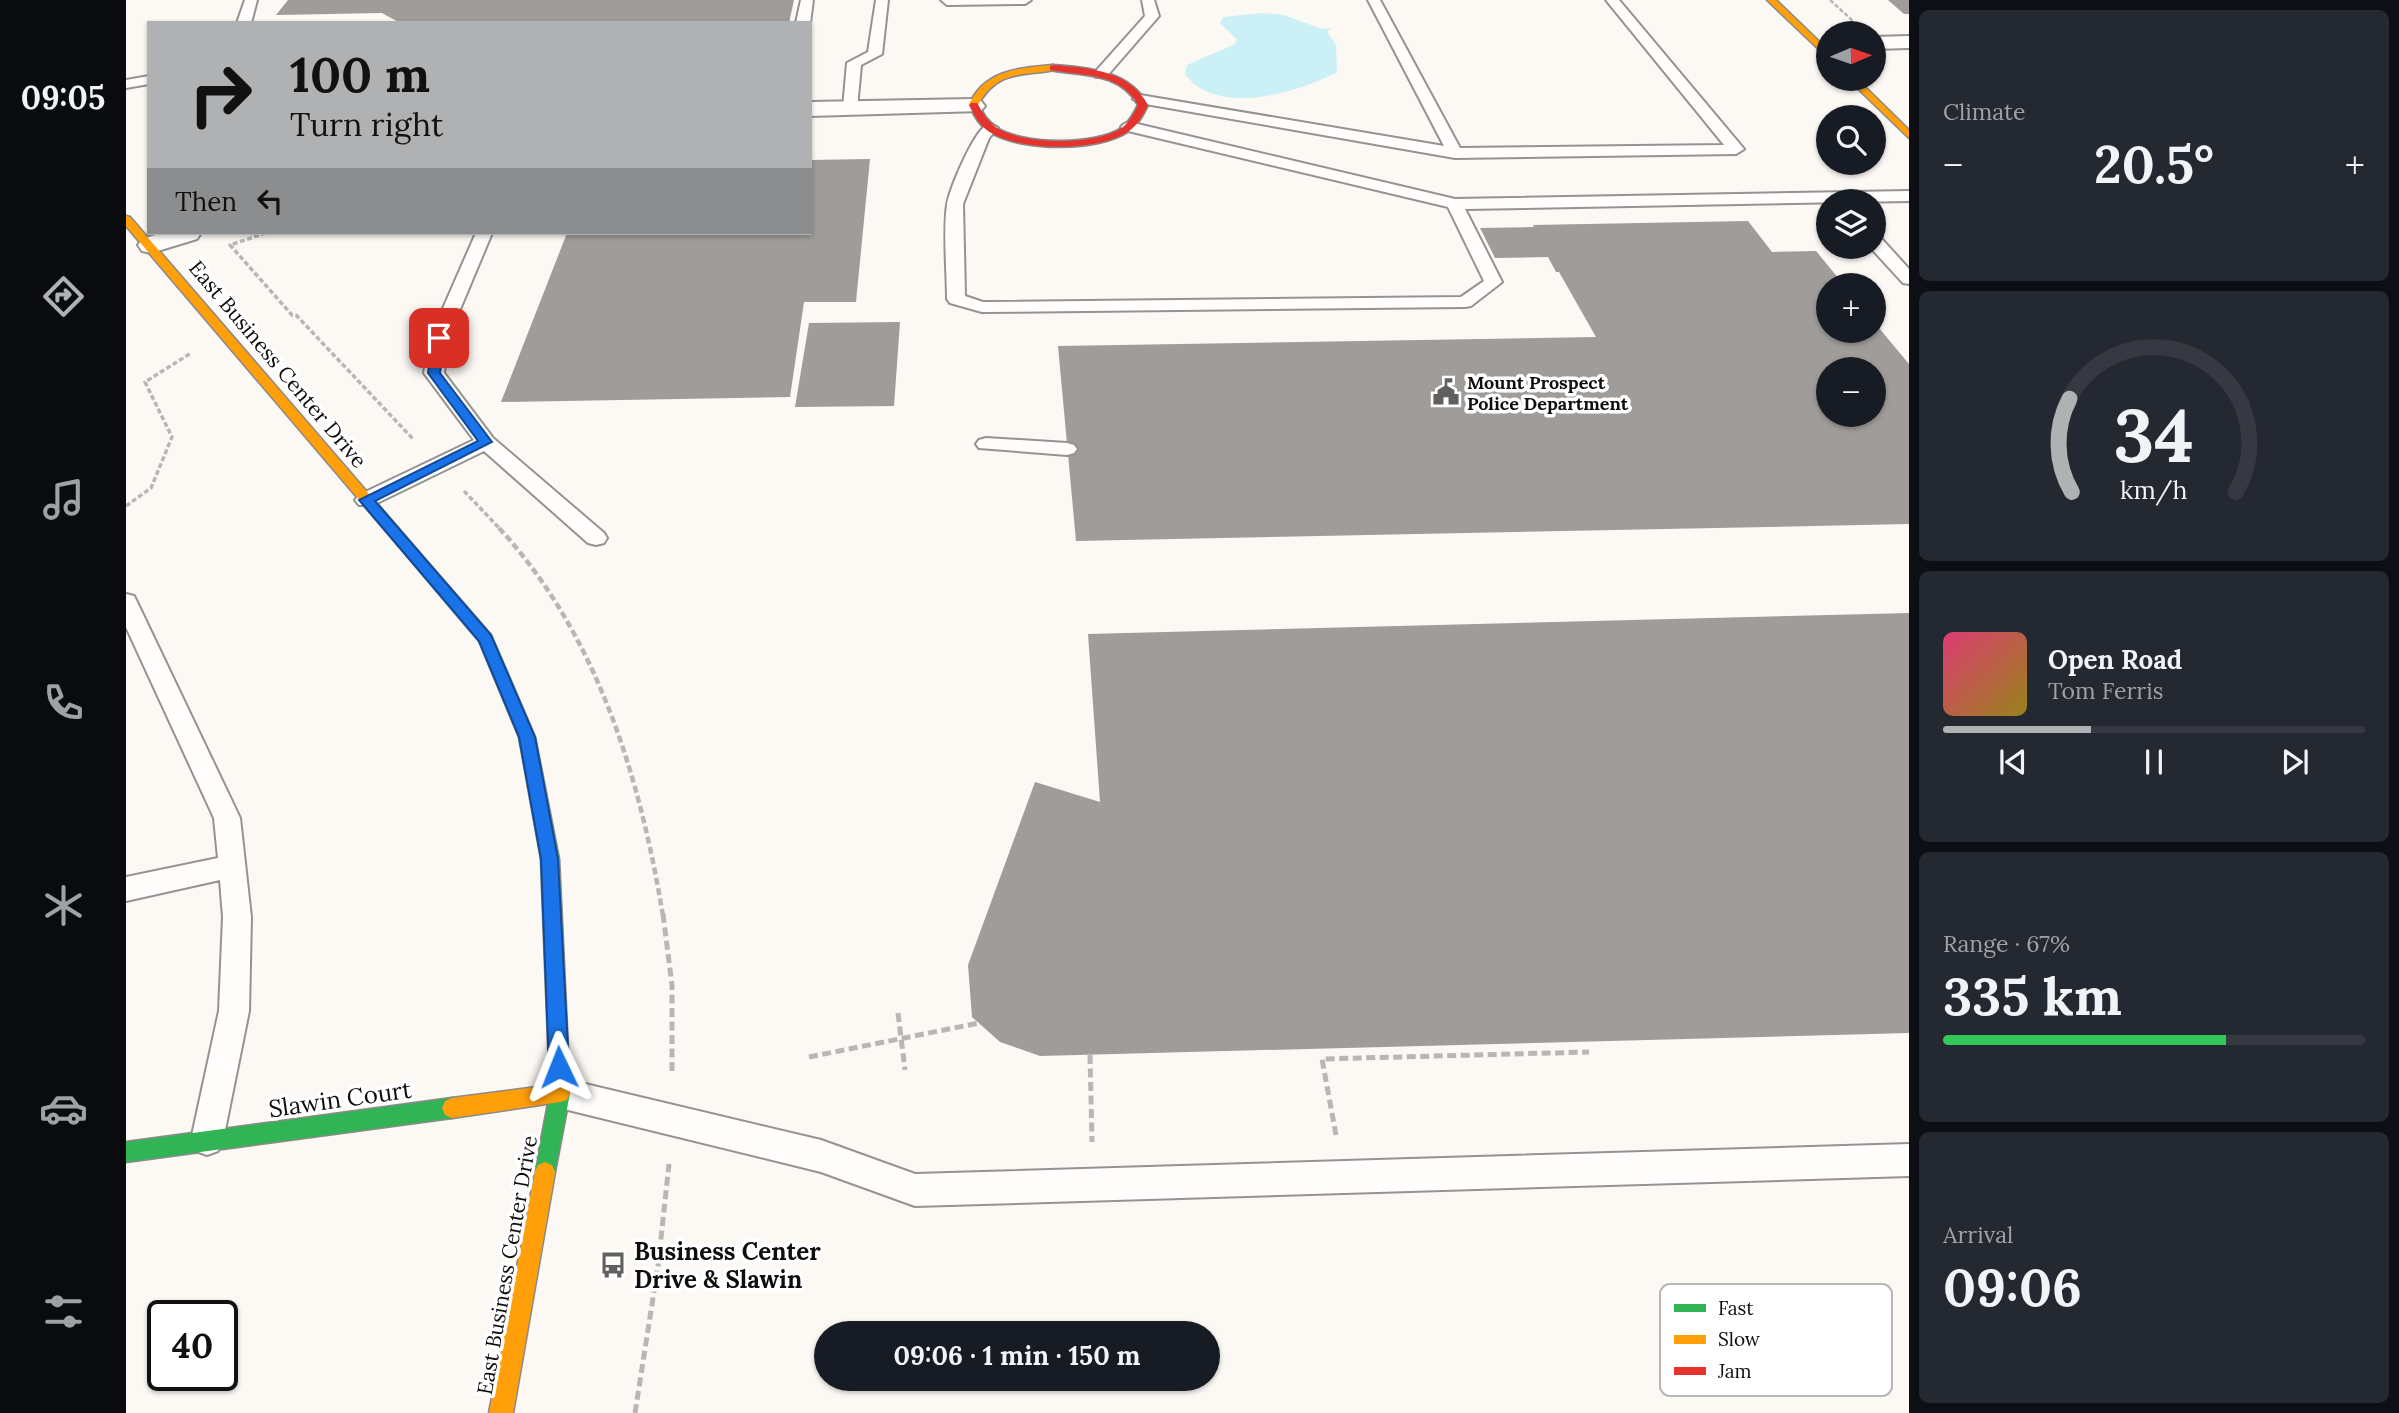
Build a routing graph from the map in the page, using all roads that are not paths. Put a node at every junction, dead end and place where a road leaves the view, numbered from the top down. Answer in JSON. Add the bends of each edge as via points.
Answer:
{"nodes":[{"id":1,"x":251,"y":0,"type":"edge"},
{"id":2,"x":807,"y":0,"type":"edge"},
{"id":3,"x":882,"y":0,"type":"edge"},
{"id":4,"x":1025,"y":0,"type":"edge"},
{"id":5,"x":1148,"y":0,"type":"edge"},
{"id":6,"x":1374,"y":0,"type":"edge"},
{"id":7,"x":1612,"y":0,"type":"edge"},
{"id":8,"x":1772,"y":0,"type":"edge"},
{"id":9,"x":947,"y":1,"type":"edge"},
{"id":10,"x":245,"y":21,"type":"edge"},
{"id":11,"x":803,"y":21,"type":"edge"},
{"id":12,"x":1816,"y":40,"type":"edge"},
{"id":13,"x":1909,"y":42,"type":"edge"},
{"id":14,"x":1886,"y":43,"type":"edge"},
{"id":15,"x":1101,"y":74,"type":"junction"},
{"id":16,"x":147,"y":80,"type":"edge"},
{"id":17,"x":126,"y":84,"type":"edge"},
{"id":18,"x":1864,"y":91,"type":"edge"},
{"id":19,"x":1140,"y":99,"type":"junction"},
{"id":20,"x":974,"y":106,"type":"junction"},
{"id":21,"x":850,"y":108,"type":"junction"},
{"id":22,"x":812,"y":109,"type":"edge"},
{"id":23,"x":1129,"y":127,"type":"junction"},
{"id":24,"x":990,"y":128,"type":"junction"},
{"id":25,"x":1909,"y":135,"type":"edge"},
{"id":26,"x":1455,"y":153,"type":"junction"},
{"id":27,"x":1909,"y":195,"type":"edge"},
{"id":28,"x":1886,"y":196,"type":"edge"},
{"id":29,"x":1816,"y":199,"type":"edge"},
{"id":30,"x":1455,"y":204,"type":"junction"},
{"id":31,"x":126,"y":219,"type":"edge"},
{"id":32,"x":182,"y":235,"type":"edge"},
{"id":33,"x":483,"y":235,"type":"edge"},
{"id":34,"x":151,"y":245,"type":"junction"},
{"id":35,"x":1886,"y":254,"type":"edge"},
{"id":36,"x":1909,"y":279,"type":"edge"},
{"id":37,"x":486,"y":442,"type":"junction"},
{"id":38,"x":986,"y":444,"type":"dead end"},
{"id":39,"x":1067,"y":449,"type":"dead end"},
{"id":40,"x":366,"y":500,"type":"junction"},
{"id":41,"x":596,"y":538,"type":"dead end"},
{"id":42,"x":126,"y":602,"type":"edge"},
{"id":43,"x":232,"y":866,"type":"junction"},
{"id":44,"x":126,"y":889,"type":"edge"},
{"id":45,"x":560,"y":1093,"type":"junction"},
{"id":46,"x":207,"y":1140,"type":"junction"},
{"id":47,"x":126,"y":1152,"type":"edge"},
{"id":48,"x":1909,"y":1160,"type":"edge"},
{"id":49,"x":501,"y":1413,"type":"edge"}],
"edges":[{"from":1,"to":10,"type":"lane"},
{"from":2,"to":11,"type":"lane"},
{"from":3,"to":21,"type":"lane","via":[[875,54],[854,63]]},
{"from":4,"to":9,"type":"lane"},
{"from":5,"to":15,"type":"lane","via":[[1152,16]]},
{"from":6,"to":26,"type":"lane"},
{"from":7,"to":26,"type":"lane","via":[[1735,149]]},
{"from":8,"to":12,"type":"street"},
{"from":13,"to":14,"type":"street"},
{"from":15,"to":19,"type":"street","via":[[1132,89]]},
{"from":15,"to":20,"type":"street","via":[[1053,68],[1006,75],[977,94]]},
{"from":16,"to":17,"type":"lane"},
{"from":18,"to":25,"type":"street"},
{"from":19,"to":23,"type":"street","via":[[1142,108]]},
{"from":19,"to":26,"type":"lane"},
{"from":20,"to":21,"type":"street"},
{"from":20,"to":24,"type":"street"},
{"from":21,"to":22,"type":"street"},
{"from":23,"to":24,"type":"street","via":[[1112,136],[1061,144],[1021,139]]},
{"from":23,"to":30,"type":"lane"},
{"from":24,"to":30,"type":"lane","via":[[982,136],[955,204],[956,299],[982,306],[1465,302],[1493,282]]},
{"from":27,"to":28,"type":"lane"},
{"from":29,"to":30,"type":"lane"},
{"from":31,"to":34,"type":"street","name":"East Business Center Drive"},
{"from":32,"to":34,"type":"street"},
{"from":33,"to":37,"type":"lane","via":[[439,338],[434,373]]},
{"from":34,"to":40,"type":"street","name":"East Business Center Drive"},
{"from":35,"to":36,"type":"lane"},
{"from":37,"to":40,"type":"lane"},
{"from":37,"to":41,"type":"lane"},
{"from":38,"to":39,"type":"lane"},
{"from":40,"to":45,"type":"street","name":"East Business Center Drive","via":[[486,639],[527,737],[550,859]]},
{"from":42,"to":43,"type":"lane","via":[[227,818]]},
{"from":43,"to":44,"type":"lane"},
{"from":43,"to":46,"type":"lane","via":[[237,917],[234,1011]]},
{"from":45,"to":46,"type":"street","name":"Slawin Court"},
{"from":45,"to":48,"type":"lane","via":[[821,1156],[915,1190]]},
{"from":45,"to":49,"type":"street","name":"East Business Center Drive"},
{"from":46,"to":47,"type":"street","name":"Slawin Court"}]}
